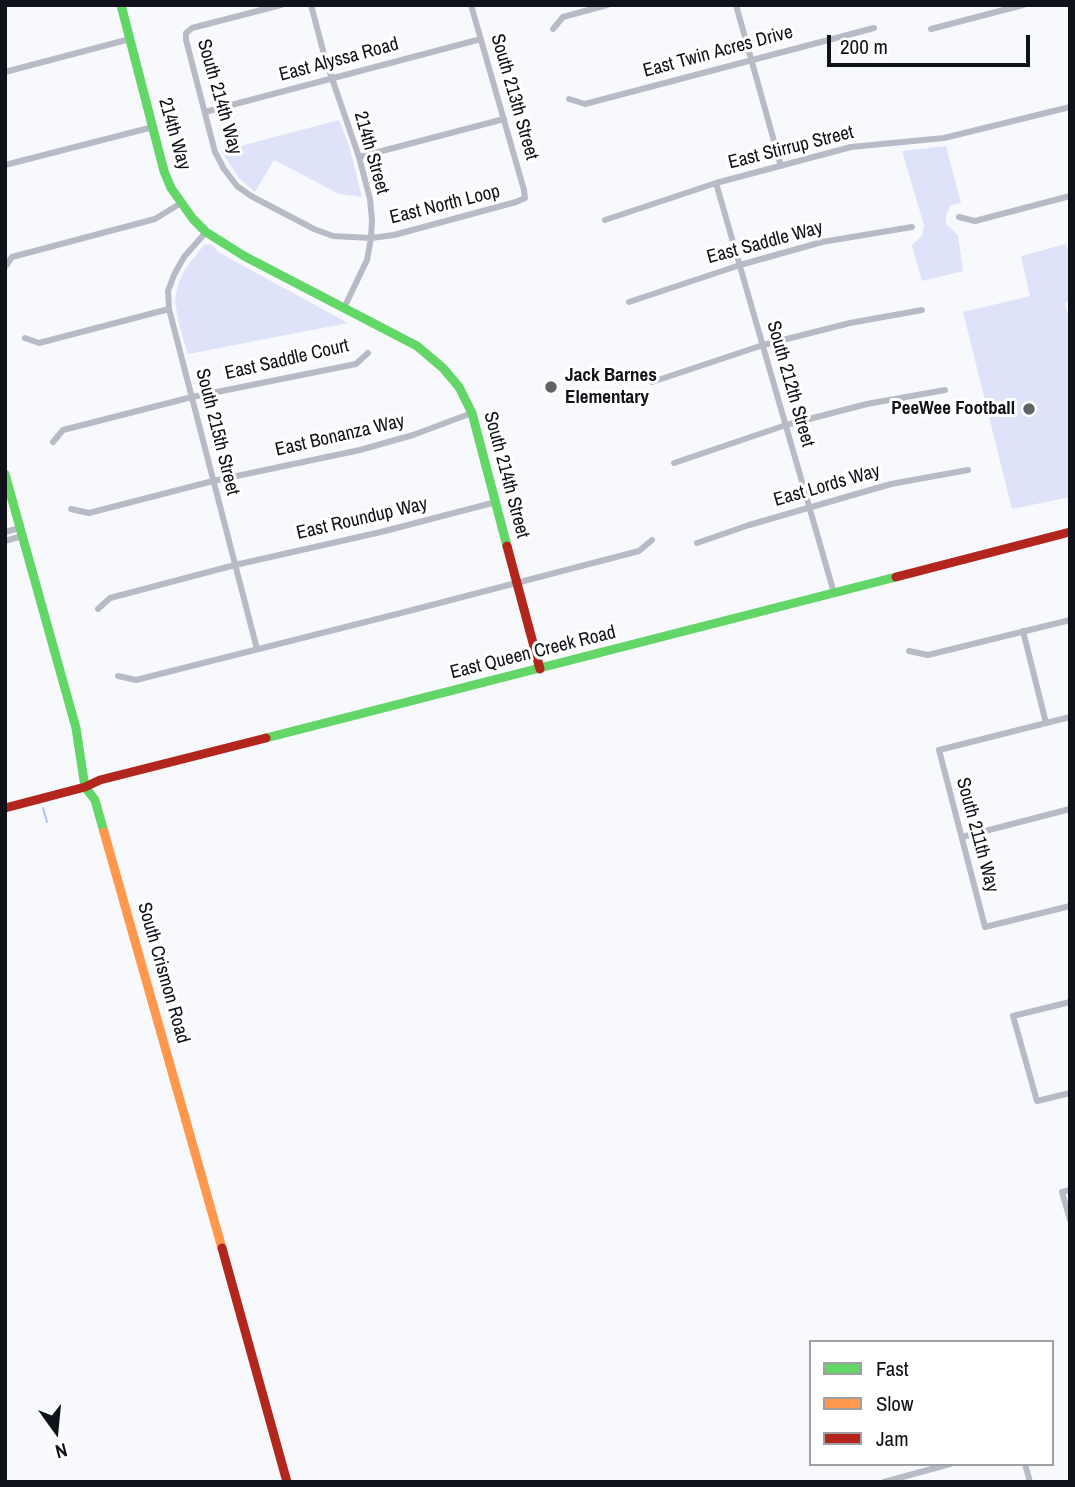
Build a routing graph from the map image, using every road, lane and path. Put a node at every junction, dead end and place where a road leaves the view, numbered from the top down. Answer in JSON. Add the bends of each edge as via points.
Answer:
{"nodes":[{"id":1,"x":121,"y":5,"type":"edge"},
{"id":2,"x":281,"y":5,"type":"edge"},
{"id":3,"x":311,"y":5,"type":"edge"},
{"id":4,"x":471,"y":5,"type":"edge"},
{"id":5,"x":607,"y":5,"type":"edge"},
{"id":6,"x":736,"y":5,"type":"edge"},
{"id":7,"x":1023,"y":5,"type":"edge"},
{"id":8,"x":874,"y":28,"type":"dead end"},
{"id":9,"x":553,"y":29,"type":"dead end"},
{"id":10,"x":930,"y":29,"type":"dead end"},
{"id":11,"x":130,"y":39,"type":"junction"},
{"id":12,"x":481,"y":39,"type":"junction"},
{"id":13,"x":751,"y":60,"type":"junction"},
{"id":14,"x":5,"y":72,"type":"edge"},
{"id":15,"x":331,"y":78,"type":"junction"},
{"id":16,"x":569,"y":99,"type":"dead end"},
{"id":17,"x":1070,"y":107,"type":"edge"},
{"id":18,"x":205,"y":112,"type":"junction"},
{"id":19,"x":504,"y":119,"type":"junction"},
{"id":20,"x":153,"y":127,"type":"junction"},
{"id":21,"x":359,"y":157,"type":"junction"},
{"id":22,"x":5,"y":165,"type":"edge"},
{"id":23,"x":781,"y":166,"type":"junction"},
{"id":24,"x":716,"y":183,"type":"junction"},
{"id":25,"x":1070,"y":197,"type":"edge"},
{"id":26,"x":524,"y":198,"type":"joint"},
{"id":27,"x":181,"y":204,"type":"junction"},
{"id":28,"x":959,"y":217,"type":"dead end"},
{"id":29,"x":605,"y":220,"type":"dead end"},
{"id":30,"x":912,"y":227,"type":"dead end"},
{"id":31,"x":206,"y":232,"type":"junction"},
{"id":32,"x":371,"y":238,"type":"junction"},
{"id":33,"x":740,"y":265,"type":"junction"},
{"id":34,"x":5,"y":267,"type":"edge"},
{"id":35,"x":629,"y":302,"type":"dead end"},
{"id":36,"x":344,"y":308,"type":"junction"},
{"id":37,"x":169,"y":309,"type":"junction"},
{"id":38,"x":922,"y":310,"type":"dead end"},
{"id":39,"x":25,"y":338,"type":"dead end"},
{"id":40,"x":763,"y":345,"type":"junction"},
{"id":41,"x":368,"y":353,"type":"dead end"},
{"id":42,"x":652,"y":382,"type":"dead end"},
{"id":43,"x":945,"y":390,"type":"dead end"},
{"id":44,"x":192,"y":397,"type":"junction"},
{"id":45,"x":472,"y":413,"type":"junction"},
{"id":46,"x":786,"y":425,"type":"junction"},
{"id":47,"x":53,"y":442,"type":"dead end"},
{"id":48,"x":674,"y":463,"type":"dead end"},
{"id":49,"x":968,"y":470,"type":"dead end"},
{"id":50,"x":5,"y":474,"type":"edge"},
{"id":51,"x":213,"y":481,"type":"junction"},
{"id":52,"x":496,"y":502,"type":"junction"},
{"id":53,"x":809,"y":506,"type":"junction"},
{"id":54,"x":71,"y":509,"type":"dead end"},
{"id":55,"x":5,"y":532,"type":"edge"},
{"id":56,"x":21,"y":532,"type":"junction"},
{"id":57,"x":1070,"y":532,"type":"edge"},
{"id":58,"x":652,"y":540,"type":"dead end"},
{"id":59,"x":5,"y":541,"type":"edge"},
{"id":60,"x":697,"y":543,"type":"dead end"},
{"id":61,"x":235,"y":565,"type":"junction"},
{"id":62,"x":518,"y":583,"type":"junction"},
{"id":63,"x":834,"y":593,"type":"junction"},
{"id":64,"x":98,"y":609,"type":"dead end"},
{"id":65,"x":1070,"y":620,"type":"edge"},
{"id":66,"x":1023,"y":631,"type":"junction"},
{"id":67,"x":257,"y":649,"type":"junction"},
{"id":68,"x":909,"y":651,"type":"dead end"},
{"id":69,"x":540,"y":669,"type":"junction"},
{"id":70,"x":118,"y":676,"type":"dead end"},
{"id":71,"x":1070,"y":717,"type":"edge"},
{"id":72,"x":1046,"y":723,"type":"junction"},
{"id":73,"x":85,"y":787,"type":"junction"},
{"id":74,"x":5,"y":808,"type":"edge"},
{"id":75,"x":1070,"y":810,"type":"edge"},
{"id":76,"x":962,"y":837,"type":"junction"},
{"id":77,"x":1070,"y":906,"type":"edge"},
{"id":78,"x":1070,"y":1002,"type":"edge"},
{"id":79,"x":1070,"y":1093,"type":"edge"},
{"id":80,"x":1066,"y":1191,"type":"edge"},
{"id":81,"x":1070,"y":1220,"type":"edge"},
{"id":82,"x":943,"y":1466,"type":"edge"},
{"id":83,"x":287,"y":1482,"type":"edge"},
{"id":84,"x":884,"y":1482,"type":"edge"}],
"edges":[{"from":1,"to":11,"type":"street","name":"214th Way"},
{"from":2,"to":18,"type":"street","name":"South 214th Way","via":[[186,33]]},
{"from":3,"to":15,"type":"street","name":"214th Street"},
{"from":4,"to":12,"type":"street","name":"South 213th Street"},
{"from":5,"to":9,"type":"street","via":[[563,17]]},
{"from":6,"to":13,"type":"street"},
{"from":7,"to":10,"type":"street"},
{"from":8,"to":13,"type":"street","name":"East Twin Acres Drive"},
{"from":11,"to":14,"type":"street"},
{"from":11,"to":20,"type":"street","name":"214th Way"},
{"from":12,"to":15,"type":"street","name":"East Alyssa Road"},
{"from":12,"to":19,"type":"street","name":"South 213th Street"},
{"from":13,"to":16,"type":"street","name":"East Twin Acres Drive","via":[[585,104]]},
{"from":13,"to":23,"type":"street"},
{"from":15,"to":18,"type":"street","name":"East Alyssa Road"},
{"from":15,"to":21,"type":"street","name":"214th Street"},
{"from":17,"to":23,"type":"street","name":"East Stirrup Street","via":[[944,138],[851,147]]},
{"from":18,"to":32,"type":"street","name":"South 214th Way","via":[[224,169],[251,197],[314,229],[342,237]]},
{"from":19,"to":21,"type":"street"},
{"from":19,"to":26,"type":"street","name":"South 213th Street"},
{"from":20,"to":22,"type":"street"},
{"from":20,"to":27,"type":"street","name":"214th Way","via":[[164,172]]},
{"from":21,"to":32,"type":"street","name":"214th Street","via":[[370,199]]},
{"from":23,"to":24,"type":"street","name":"East Stirrup Street"},
{"from":24,"to":29,"type":"street","name":"East Stirrup Street"},
{"from":24,"to":33,"type":"street","name":"South 212th Street"},
{"from":25,"to":28,"type":"street","via":[[975,221]]},
{"from":26,"to":32,"type":"street","name":"East North Loop"},
{"from":27,"to":31,"type":"street","name":"214th Way"},
{"from":27,"to":34,"type":"street","via":[[155,219],[12,257]]},
{"from":30,"to":33,"type":"street","name":"East Saddle Way","via":[[822,242]]},
{"from":31,"to":36,"type":"street","name":"214th Way"},
{"from":31,"to":37,"type":"street","name":"South 215th Street","via":[[174,275],[168,291]]},
{"from":32,"to":36,"type":"street","name":"214th Street","via":[[367,260]]},
{"from":33,"to":35,"type":"street","name":"East Saddle Way"},
{"from":33,"to":40,"type":"street","name":"South 212th Street"},
{"from":36,"to":45,"type":"street","name":"South 214th Street","via":[[417,346],[459,387]]},
{"from":37,"to":39,"type":"street","via":[[39,343]]},
{"from":37,"to":44,"type":"street","name":"South 215th Street"},
{"from":38,"to":40,"type":"street"},
{"from":40,"to":42,"type":"street"},
{"from":40,"to":46,"type":"street","name":"South 212th Street"},
{"from":41,"to":44,"type":"street","name":"East Saddle Court","via":[[356,364]]},
{"from":43,"to":46,"type":"street"},
{"from":44,"to":47,"type":"street","name":"East Saddle Court","via":[[63,430]]},
{"from":44,"to":51,"type":"street","name":"South 215th Street"},
{"from":45,"to":51,"type":"street","name":"East Bonanza Way","via":[[360,450]]},
{"from":45,"to":52,"type":"street","name":"South 214th Street"},
{"from":46,"to":48,"type":"street"},
{"from":46,"to":53,"type":"street","name":"South 212th Street"},
{"from":49,"to":53,"type":"street","name":"East Lords Way"},
{"from":50,"to":56,"type":"street","name":"South Crismon Road"},
{"from":51,"to":54,"type":"street","name":"East Bonanza Way","via":[[89,513]]},
{"from":51,"to":61,"type":"street","name":"South 215th Street"},
{"from":52,"to":61,"type":"street","name":"East Roundup Way"},
{"from":52,"to":62,"type":"street","name":"South 214th Street"},
{"from":53,"to":60,"type":"street","name":"East Lords Way"},
{"from":53,"to":63,"type":"street","name":"South 212th Street"},
{"from":55,"to":56,"type":"street"},
{"from":56,"to":59,"type":"street"},
{"from":56,"to":73,"type":"street","name":"South Crismon Road","via":[[76,728]]},
{"from":57,"to":63,"type":"street","name":"East Queen Creek Road"},
{"from":58,"to":62,"type":"street","via":[[639,551]]},
{"from":61,"to":64,"type":"street","name":"East Roundup Way","via":[[110,597]]},
{"from":61,"to":67,"type":"street","name":"South 215th Street"},
{"from":62,"to":67,"type":"street"},
{"from":62,"to":69,"type":"street","name":"South 214th Street"},
{"from":63,"to":69,"type":"street","name":"East Queen Creek Road"},
{"from":65,"to":66,"type":"street"},
{"from":66,"to":68,"type":"street","via":[[928,655]]},
{"from":66,"to":72,"type":"street"},
{"from":67,"to":70,"type":"street","via":[[136,680]]},
{"from":69,"to":73,"type":"street","name":"East Queen Creek Road"},
{"from":71,"to":72,"type":"street"},
{"from":72,"to":76,"type":"street","name":"South 211th Way","via":[[939,750]]},
{"from":73,"to":74,"type":"street","name":"East Queen Creek Road"},
{"from":73,"to":83,"type":"street","name":"South Crismon Road","via":[[95,800],[145,972]]},
{"from":75,"to":76,"type":"street"},
{"from":76,"to":77,"type":"street","name":"South 211th Way","via":[[985,927]]},
{"from":78,"to":79,"type":"street","via":[[1013,1016],[1037,1101]]},
{"from":80,"to":81,"type":"street"},
{"from":82,"to":84,"type":"street"}]}
